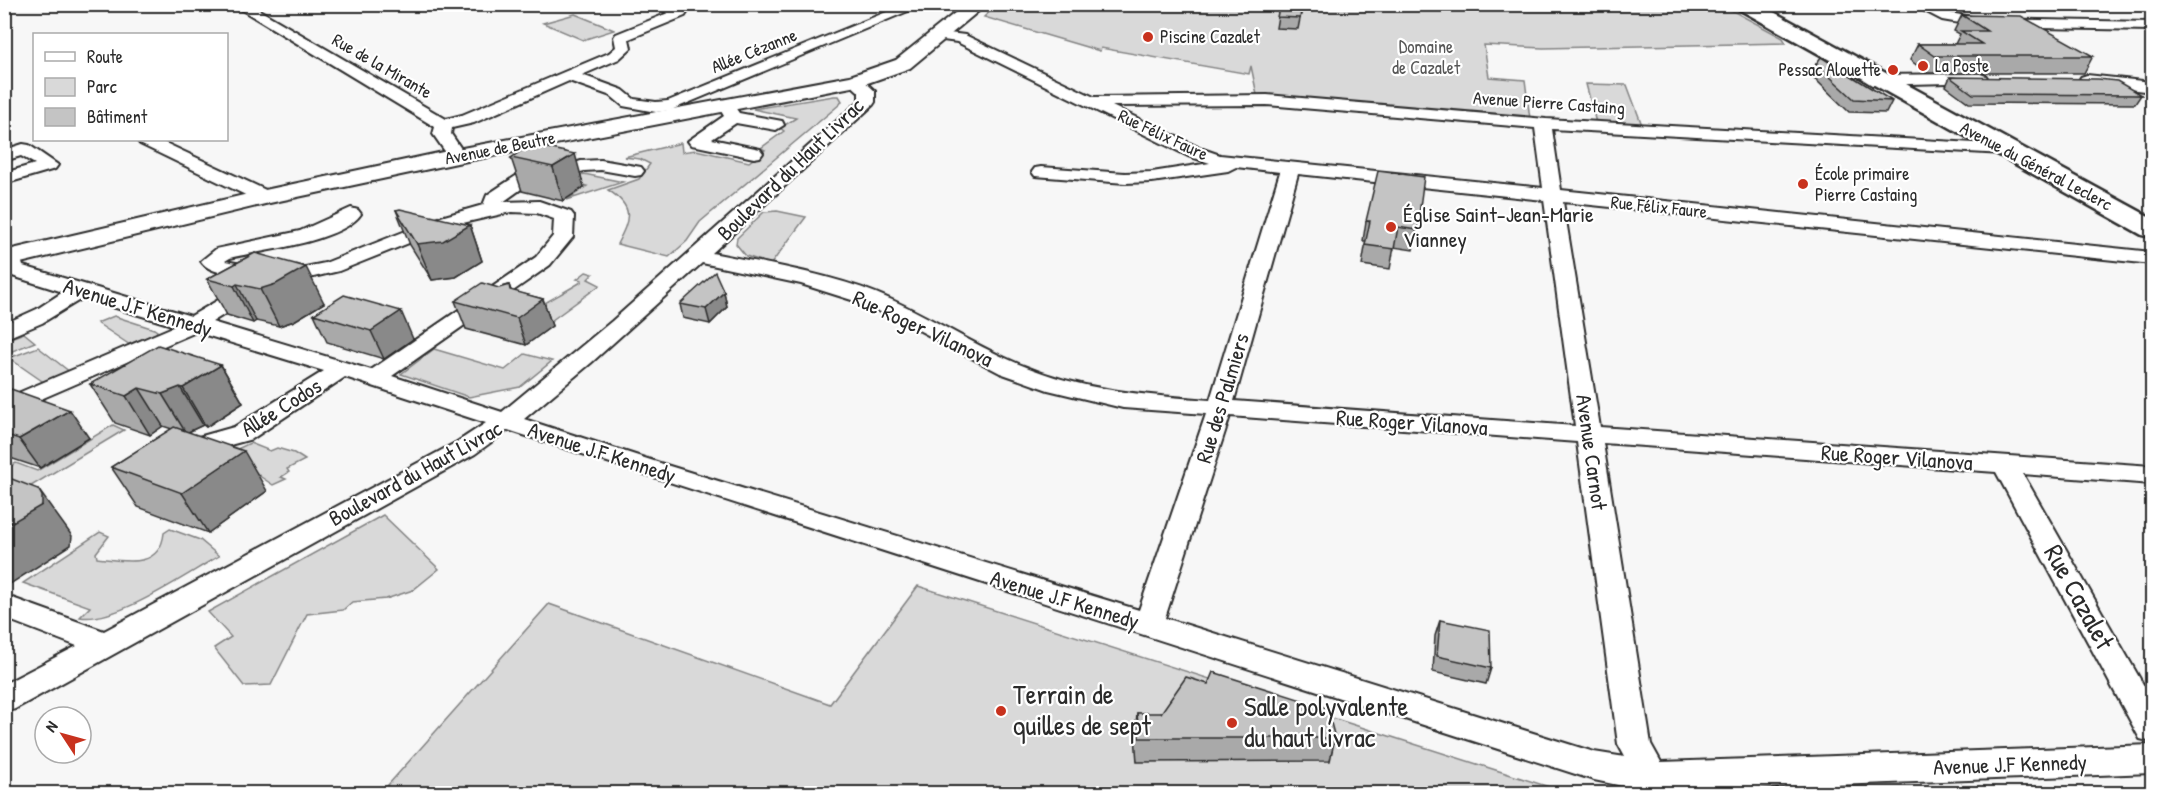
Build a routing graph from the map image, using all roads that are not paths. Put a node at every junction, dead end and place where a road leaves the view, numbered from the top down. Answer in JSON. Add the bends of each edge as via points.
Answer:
{"nodes":[{"id":1,"x":238,"y":4,"type":"edge"},
{"id":2,"x":656,"y":4,"type":"edge"},
{"id":3,"x":919,"y":4,"type":"edge"},
{"id":4,"x":978,"y":4,"type":"edge"},
{"id":5,"x":1734,"y":4,"type":"edge"},
{"id":6,"x":1744,"y":4,"type":"edge"},
{"id":7,"x":1917,"y":4,"type":"edge"},
{"id":8,"x":2152,"y":26,"type":"edge"},
{"id":9,"x":941,"y":36,"type":"junction"},
{"id":10,"x":567,"y":75,"type":"junction"},
{"id":11,"x":1999,"y":79,"type":"edge"},
{"id":12,"x":1876,"y":80,"type":"junction"},
{"id":13,"x":2070,"y":80,"type":"edge"},
{"id":14,"x":855,"y":81,"type":"junction"},
{"id":15,"x":2152,"y":87,"type":"edge"},
{"id":16,"x":1092,"y":101,"type":"junction"},
{"id":17,"x":730,"y":111,"type":"junction"},
{"id":18,"x":1546,"y":124,"type":"junction"},
{"id":19,"x":444,"y":125,"type":"junction"},
{"id":20,"x":776,"y":125,"type":"dead end"},
{"id":21,"x":148,"y":141,"type":"edge"},
{"id":22,"x":2004,"y":149,"type":"junction"},
{"id":23,"x":754,"y":153,"type":"dead end"},
{"id":24,"x":4,"y":156,"type":"edge"},
{"id":25,"x":457,"y":156,"type":"junction"},
{"id":26,"x":1248,"y":164,"type":"junction"},
{"id":27,"x":1290,"y":168,"type":"junction"},
{"id":28,"x":635,"y":171,"type":"dead end"},
{"id":29,"x":1041,"y":172,"type":"dead end"},
{"id":30,"x":4,"y":179,"type":"edge"},
{"id":31,"x":481,"y":185,"type":"dead end"},
{"id":32,"x":1554,"y":196,"type":"junction"},
{"id":33,"x":265,"y":197,"type":"junction"},
{"id":34,"x":492,"y":204,"type":"junction"},
{"id":35,"x":351,"y":214,"type":"dead end"},
{"id":36,"x":2152,"y":229,"type":"edge"},
{"id":37,"x":698,"y":256,"type":"junction"},
{"id":38,"x":8,"y":258,"type":"edge"},
{"id":39,"x":2152,"y":258,"type":"edge"},
{"id":40,"x":260,"y":284,"type":"junction"},
{"id":41,"x":80,"y":289,"type":"junction"},
{"id":42,"x":193,"y":323,"type":"junction"},
{"id":43,"x":4,"y":332,"type":"edge"},
{"id":44,"x":342,"y":369,"type":"junction"},
{"id":45,"x":374,"y":378,"type":"junction"},
{"id":46,"x":4,"y":408,"type":"edge"},
{"id":47,"x":1220,"y":408,"type":"junction"},
{"id":48,"x":507,"y":422,"type":"junction"},
{"id":49,"x":1590,"y":436,"type":"junction"},
{"id":50,"x":182,"y":450,"type":"edge"},
{"id":51,"x":2005,"y":465,"type":"junction"},
{"id":52,"x":2152,"y":475,"type":"edge"},
{"id":53,"x":4,"y":606,"type":"edge"},
{"id":54,"x":1148,"y":626,"type":"junction"},
{"id":55,"x":105,"y":644,"type":"junction"},
{"id":56,"x":4,"y":700,"type":"edge"},
{"id":57,"x":2152,"y":729,"type":"edge"},
{"id":58,"x":2152,"y":759,"type":"edge"},
{"id":59,"x":1651,"y":777,"type":"junction"},
{"id":60,"x":1727,"y":784,"type":"edge"}],
"edges":[{"from":1,"to":19,"type":"street","name":"Rue de la Mirante"},
{"from":2,"to":10,"type":"street","name":"Rue de la Mirante","via":[[680,13],[631,31],[621,37],[624,48],[614,56]]},
{"from":3,"to":10,"type":"street","name":"Allée Cézanne","via":[[671,105],[629,104],[617,93]]},
{"from":4,"to":9,"type":"street","name":"Avenue de Beutre"},
{"from":5,"to":12,"type":"main road","name":"Avenue du Général Leclerc"},
{"from":6,"to":12,"type":"main road","name":"Avenue du Général Leclerc"},
{"from":7,"to":8,"type":"street","via":[[1947,17],[1983,23]]},
{"from":9,"to":14,"type":"street","name":"Avenue de Beutre","via":[[903,64]]},
{"from":9,"to":16,"type":"street","name":"Rue Félix Faure","via":[[960,38]]},
{"from":10,"to":19,"type":"street","name":"Rue de la Mirante","via":[[468,119]]},
{"from":11,"to":12,"type":"street"},
{"from":12,"to":22,"type":"main road","name":"Avenue du Général Leclerc"},
{"from":13,"to":15,"type":"street"},
{"from":14,"to":17,"type":"street","name":"Avenue de Beutre"},
{"from":14,"to":37,"type":"street","name":"Boulevard du Haut Livrac","via":[[867,91],[867,102]]},
{"from":16,"to":18,"type":"street","name":"Avenue Pierre Castaing","via":[[1267,100]]},
{"from":16,"to":26,"type":"street","name":"Rue Félix Faure","via":[[1194,152]]},
{"from":17,"to":20,"type":"street"},
{"from":17,"to":23,"type":"street","via":[[697,141]]},
{"from":17,"to":25,"type":"street","name":"Avenue de Beutre"},
{"from":18,"to":22,"type":"street","name":"Avenue Pierre Castaing"},
{"from":18,"to":32,"type":"street","name":"Avenue Carnot","via":[[1543,130]]},
{"from":19,"to":25,"type":"street","name":"Rue de la Mirante","via":[[442,134]]},
{"from":21,"to":33,"type":"street"},
{"from":22,"to":36,"type":"main road","name":"Avenue du Général Leclerc"},
{"from":24,"to":30,"type":"street","via":[[23,149],[49,165]]},
{"from":25,"to":33,"type":"street","name":"Avenue de Beutre"},
{"from":26,"to":27,"type":"street","name":"Rue Félix Faure"},
{"from":26,"to":29,"type":"street","via":[[1152,177]]},
{"from":27,"to":32,"type":"street","name":"Rue Félix Faure"},
{"from":27,"to":47,"type":"street","name":"Rue des Palmiers"},
{"from":28,"to":34,"type":"street","via":[[602,165],[534,172]]},
{"from":31,"to":34,"type":"street"},
{"from":32,"to":39,"type":"street","name":"Rue Félix Faure"},
{"from":32,"to":49,"type":"street","name":"Avenue Carnot"},
{"from":33,"to":38,"type":"street","name":"Avenue de Beutre"},
{"from":34,"to":40,"type":"street","via":[[329,268]]},
{"from":34,"to":45,"type":"street","via":[[553,210],[564,216],[563,237],[543,261]]},
{"from":35,"to":40,"type":"street","via":[[342,222],[317,231],[223,253],[211,261],[217,267],[240,267]]},
{"from":37,"to":47,"type":"street","name":"Rue Roger Vilanova","via":[[866,297],[925,323],[994,362],[1061,387],[1123,401]]},
{"from":37,"to":48,"type":"street","name":"Boulevard du Haut Livrac"},
{"from":38,"to":41,"type":"street","name":"Avenue J.F Kennedy","via":[[13,270]]},
{"from":40,"to":42,"type":"street"},
{"from":41,"to":42,"type":"street","name":"Avenue J.F Kennedy"},
{"from":41,"to":43,"type":"street","via":[[39,318]]},
{"from":42,"to":44,"type":"street","name":"Avenue J.F Kennedy"},
{"from":42,"to":46,"type":"street","via":[[177,334]]},
{"from":44,"to":45,"type":"street","name":"Avenue J.F Kennedy"},
{"from":44,"to":50,"type":"street","name":"Allée Codos","via":[[243,433]]},
{"from":45,"to":48,"type":"street","name":"Avenue J.F Kennedy"},
{"from":47,"to":49,"type":"street","name":"Rue Roger Vilanova"},
{"from":47,"to":54,"type":"street","name":"Rue des Palmiers"},
{"from":48,"to":54,"type":"street","name":"Avenue J.F Kennedy"},
{"from":48,"to":55,"type":"street","name":"Boulevard du Haut Livrac"},
{"from":49,"to":51,"type":"street","name":"Rue Roger Vilanova"},
{"from":49,"to":59,"type":"street","name":"Avenue Carnot","via":[[1635,744]]},
{"from":51,"to":52,"type":"street","name":"Rue Roger Vilanova"},
{"from":51,"to":57,"type":"street","name":"Rue Cazalet"},
{"from":53,"to":55,"type":"street"},
{"from":54,"to":59,"type":"street","name":"Avenue J.F Kennedy","via":[[1594,766]]},
{"from":55,"to":56,"type":"street","name":"Boulevard du Haut Livrac"},
{"from":58,"to":60,"type":"street","name":"Avenue J.F Kennedy"},
{"from":59,"to":60,"type":"street","name":"Avenue J.F Kennedy"}]}
